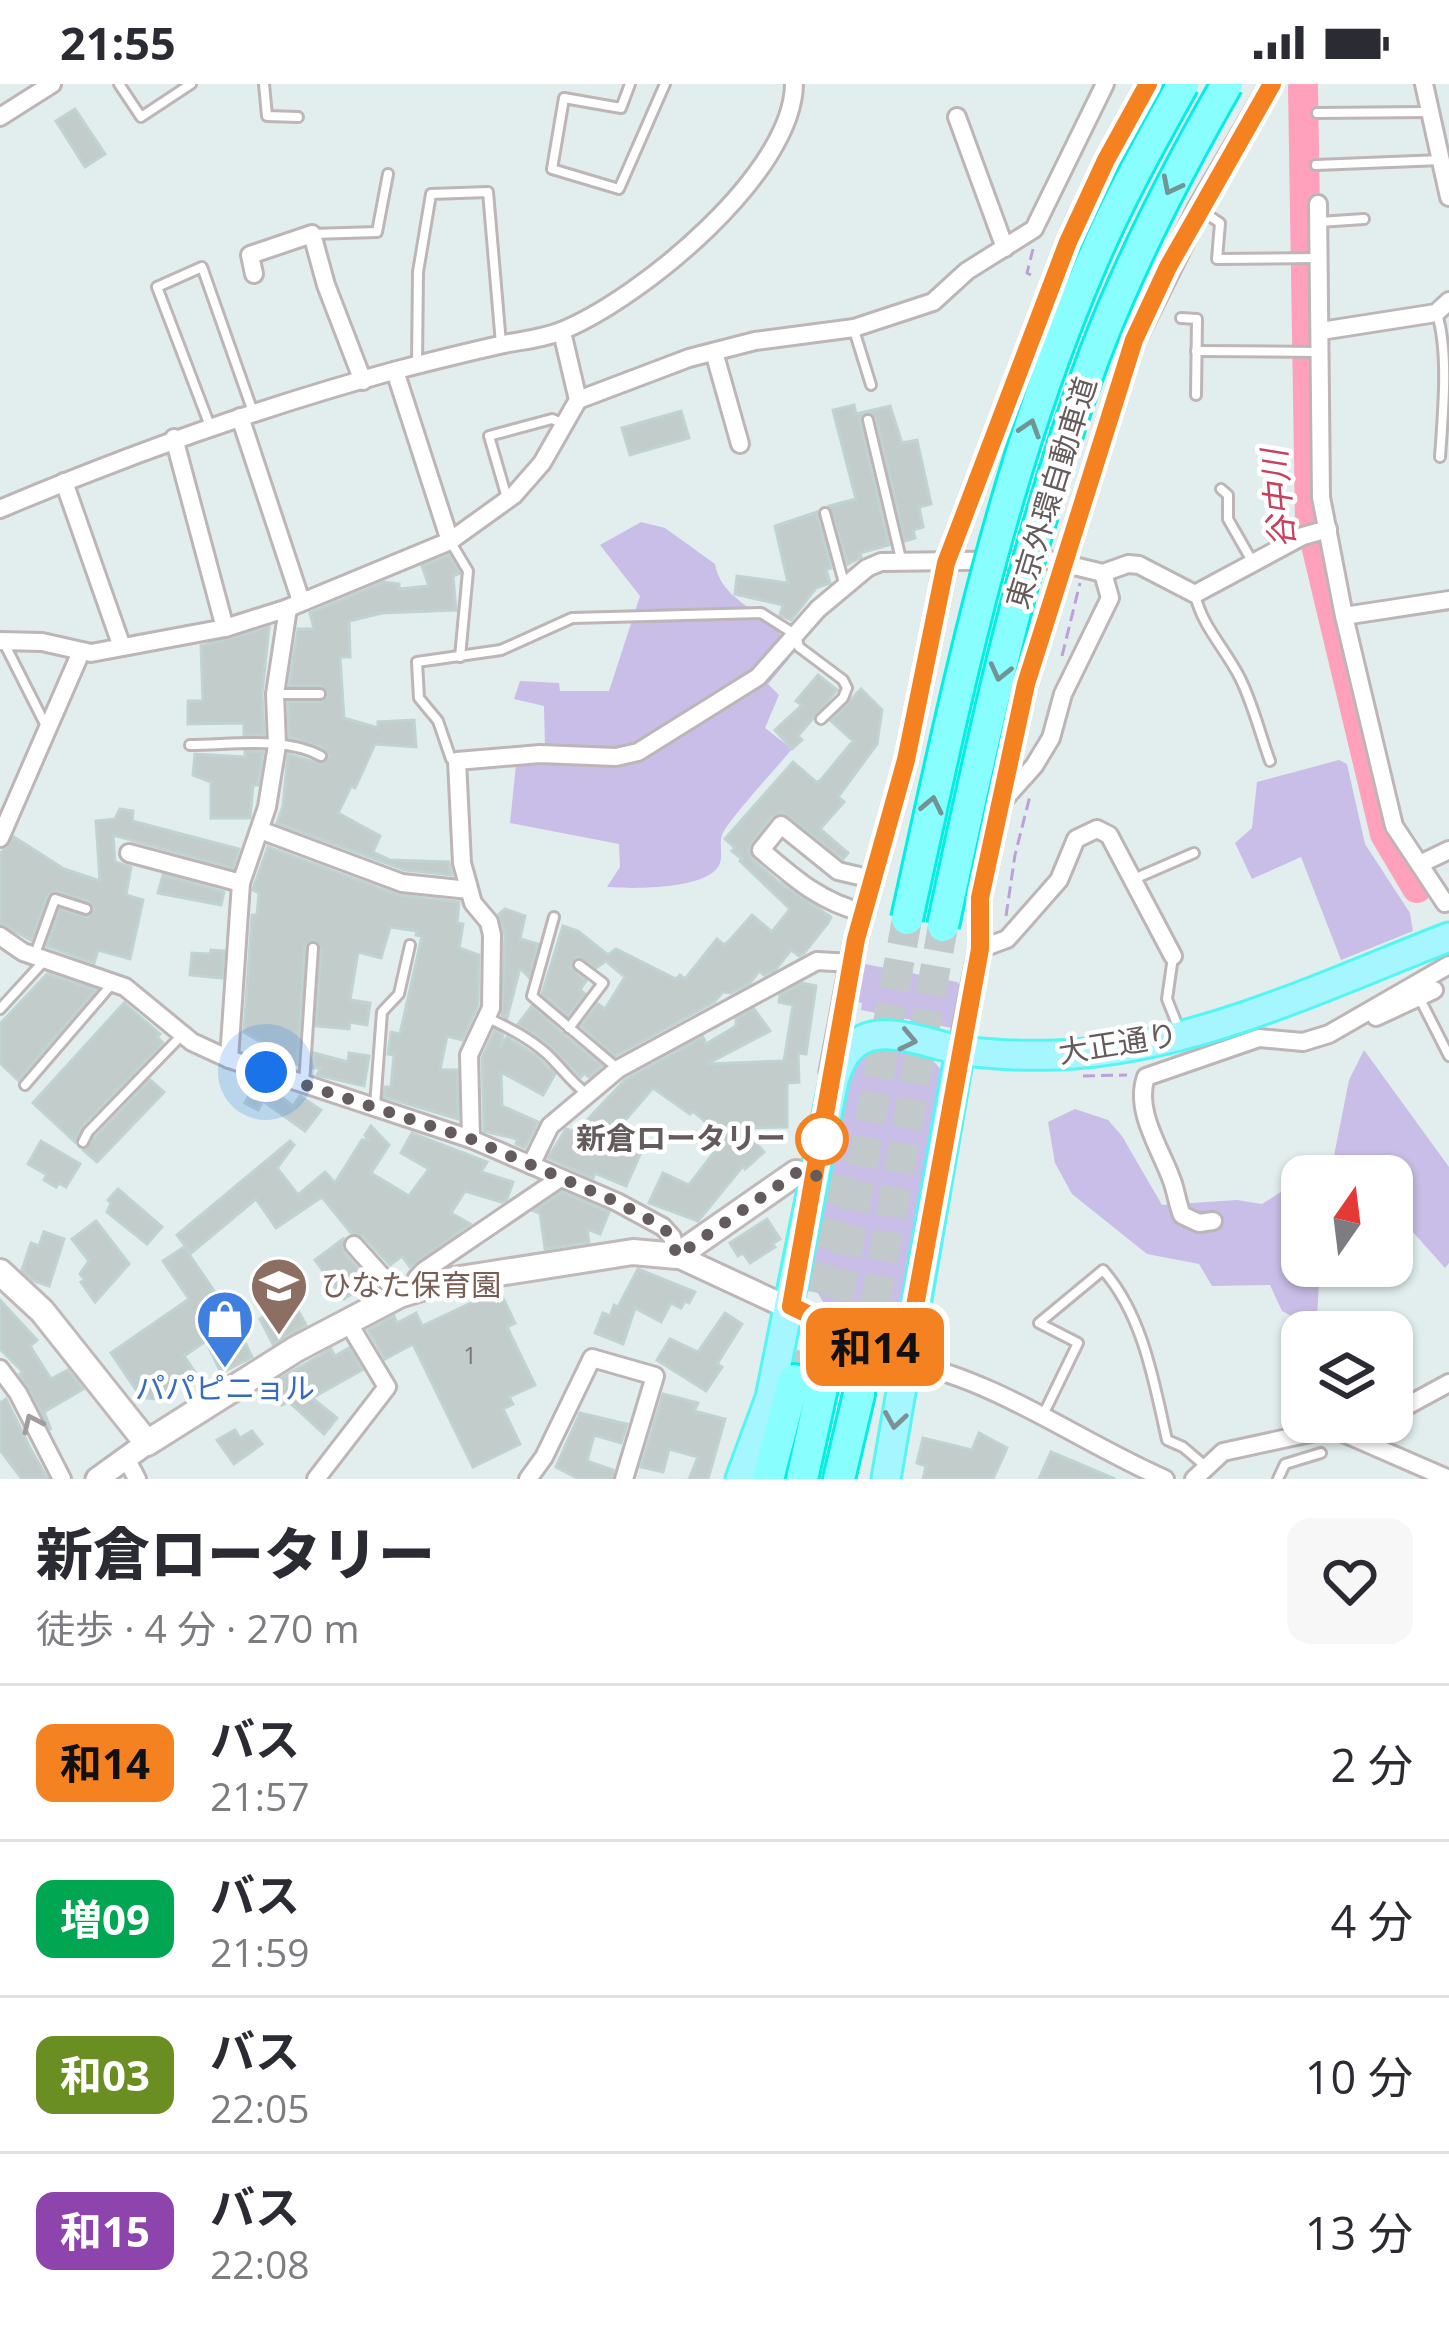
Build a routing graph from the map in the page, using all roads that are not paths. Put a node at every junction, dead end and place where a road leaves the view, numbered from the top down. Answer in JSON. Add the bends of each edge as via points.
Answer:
{"nodes":[{"id":1,"x":52,"y":84,"type":"edge"},
{"id":2,"x":119,"y":84,"type":"edge"},
{"id":3,"x":191,"y":84,"type":"edge"},
{"id":4,"x":264,"y":84,"type":"edge"},
{"id":5,"x":630,"y":84,"type":"edge"},
{"id":6,"x":665,"y":84,"type":"edge"},
{"id":7,"x":794,"y":84,"type":"edge"},
{"id":8,"x":1105,"y":84,"type":"edge"},
{"id":9,"x":1148,"y":84,"type":"edge"},
{"id":10,"x":1183,"y":84,"type":"edge"},
{"id":11,"x":1227,"y":84,"type":"edge"},
{"id":12,"x":1272,"y":84,"type":"edge"},
{"id":13,"x":1424,"y":84,"type":"edge"},
{"id":14,"x":29,"y":90,"type":"edge"},
{"id":15,"x":1317,"y":112,"type":"dead end"},
{"id":16,"x":1430,"y":112,"type":"junction"},
{"id":17,"x":0,"y":117,"type":"edge"},
{"id":18,"x":298,"y":117,"type":"dead end"},
{"id":19,"x":957,"y":117,"type":"dead end"},
{"id":20,"x":1441,"y":160,"type":"junction"},
{"id":21,"x":1316,"y":165,"type":"dead end"},
{"id":22,"x":388,"y":174,"type":"dead end"},
{"id":23,"x":1449,"y":196,"type":"edge"},
{"id":24,"x":1199,"y":209,"type":"junction"},
{"id":25,"x":1318,"y":213,"type":"joint"},
{"id":26,"x":1364,"y":219,"type":"dead end"},
{"id":27,"x":312,"y":234,"type":"junction"},
{"id":28,"x":1005,"y":248,"type":"junction"},
{"id":29,"x":1316,"y":258,"type":"junction"},
{"id":30,"x":254,"y":274,"type":"dead end"},
{"id":31,"x":1443,"y":307,"type":"edge"},
{"id":32,"x":1181,"y":318,"type":"dead end"},
{"id":33,"x":854,"y":328,"type":"junction"},
{"id":34,"x":1321,"y":331,"type":"junction"},
{"id":35,"x":562,"y":332,"type":"junction"},
{"id":36,"x":501,"y":345,"type":"junction"},
{"id":37,"x":1196,"y":351,"type":"junction"},
{"id":38,"x":714,"y":352,"type":"junction"},
{"id":39,"x":1318,"y":352,"type":"junction"},
{"id":40,"x":417,"y":366,"type":"junction"},
{"id":41,"x":395,"y":371,"type":"junction"},
{"id":42,"x":363,"y":381,"type":"junction"},
{"id":43,"x":871,"y":385,"type":"dead end"},
{"id":44,"x":1196,"y":395,"type":"dead end"},
{"id":45,"x":578,"y":400,"type":"junction"},
{"id":46,"x":247,"y":415,"type":"junction"},
{"id":47,"x":868,"y":420,"type":"dead end"},
{"id":48,"x":564,"y":424,"type":"junction"},
{"id":49,"x":210,"y":426,"type":"junction"},
{"id":50,"x":174,"y":438,"type":"junction"},
{"id":51,"x":740,"y":444,"type":"dead end"},
{"id":52,"x":1440,"y":457,"type":"dead end"},
{"id":53,"x":64,"y":482,"type":"junction"},
{"id":54,"x":1221,"y":488,"type":"dead end"},
{"id":55,"x":508,"y":500,"type":"junction"},
{"id":56,"x":0,"y":509,"type":"edge"},
{"id":57,"x":825,"y":513,"type":"dead end"},
{"id":58,"x":1317,"y":532,"type":"junction"},
{"id":59,"x":450,"y":541,"type":"junction"},
{"id":60,"x":902,"y":560,"type":"junction"},
{"id":61,"x":946,"y":563,"type":"junction"},
{"id":62,"x":1254,"y":564,"type":"junction"},
{"id":63,"x":1074,"y":566,"type":"junction"},
{"id":64,"x":1102,"y":573,"type":"junction"},
{"id":65,"x":845,"y":585,"type":"junction"},
{"id":66,"x":1195,"y":593,"type":"junction"},
{"id":67,"x":1449,"y":600,"type":"edge"},
{"id":68,"x":294,"y":604,"type":"junction"},
{"id":69,"x":1344,"y":616,"type":"junction"},
{"id":70,"x":225,"y":628,"type":"junction"},
{"id":71,"x":796,"y":635,"type":"junction"},
{"id":72,"x":2,"y":641,"type":"edge"},
{"id":73,"x":122,"y":647,"type":"junction"},
{"id":74,"x":81,"y":652,"type":"junction"},
{"id":75,"x":460,"y":657,"type":"junction"},
{"id":76,"x":275,"y":694,"type":"junction"},
{"id":77,"x":320,"y":694,"type":"dead end"},
{"id":78,"x":821,"y":718,"type":"dead end"},
{"id":79,"x":48,"y":730,"type":"junction"},
{"id":80,"x":190,"y":745,"type":"dead end"},
{"id":81,"x":277,"y":745,"type":"junction"},
{"id":82,"x":321,"y":755,"type":"dead end"},
{"id":83,"x":457,"y":761,"type":"junction"},
{"id":84,"x":1270,"y":761,"type":"dead end"},
{"id":85,"x":1000,"y":804,"type":"junction"},
{"id":86,"x":260,"y":830,"type":"junction"},
{"id":87,"x":0,"y":838,"type":"edge"},
{"id":88,"x":1449,"y":850,"type":"edge"},
{"id":89,"x":130,"y":853,"type":"dead end"},
{"id":90,"x":1194,"y":853,"type":"dead end"},
{"id":91,"x":1420,"y":864,"type":"junction"},
{"id":92,"x":1132,"y":879,"type":"junction"},
{"id":93,"x":872,"y":880,"type":"junction"},
{"id":94,"x":241,"y":883,"type":"junction"},
{"id":95,"x":469,"y":890,"type":"junction"},
{"id":96,"x":1449,"y":902,"type":"edge"},
{"id":97,"x":86,"y":909,"type":"dead end"},
{"id":98,"x":862,"y":912,"type":"junction"},
{"id":99,"x":554,"y":917,"type":"dead end"},
{"id":100,"x":907,"y":919,"type":"tunnel mouth"},
{"id":101,"x":943,"y":926,"type":"tunnel mouth"},
{"id":102,"x":0,"y":936,"type":"edge"},
{"id":103,"x":1449,"y":937,"type":"edge"},
{"id":104,"x":410,"y":945,"type":"dead end"},
{"id":105,"x":313,"y":948,"type":"dead end"},
{"id":106,"x":980,"y":949,"type":"junction"},
{"id":107,"x":40,"y":958,"type":"junction"},
{"id":108,"x":1172,"y":960,"type":"joint"},
{"id":109,"x":851,"y":963,"type":"junction"},
{"id":110,"x":579,"y":965,"type":"dead end"},
{"id":111,"x":1449,"y":965,"type":"edge"},
{"id":112,"x":113,"y":983,"type":"junction"},
{"id":113,"x":1426,"y":994,"type":"joint"},
{"id":114,"x":0,"y":1009,"type":"edge"},
{"id":115,"x":487,"y":1017,"type":"junction"},
{"id":116,"x":1346,"y":1024,"type":"junction"},
{"id":117,"x":568,"y":1028,"type":"junction"},
{"id":118,"x":183,"y":1034,"type":"junction"},
{"id":119,"x":1181,"y":1036,"type":"junction"},
{"id":120,"x":960,"y":1050,"type":"junction"},
{"id":121,"x":1449,"y":1056,"type":"edge"},
{"id":122,"x":229,"y":1060,"type":"junction"},
{"id":123,"x":618,"y":1069,"type":"junction"},
{"id":124,"x":304,"y":1084,"type":"junction"},
{"id":125,"x":25,"y":1085,"type":"dead end"},
{"id":126,"x":589,"y":1096,"type":"junction"},
{"id":127,"x":375,"y":1107,"type":"junction"},
{"id":128,"x":827,"y":1117,"type":"junction"},
{"id":129,"x":471,"y":1139,"type":"junction"},
{"id":130,"x":83,"y":1142,"type":"dead end"},
{"id":131,"x":531,"y":1166,"type":"junction"},
{"id":132,"x":816,"y":1177,"type":"junction"},
{"id":133,"x":559,"y":1178,"type":"junction"},
{"id":134,"x":1213,"y":1221,"type":"dead end"},
{"id":135,"x":354,"y":1245,"type":"dead end"},
{"id":136,"x":677,"y":1256,"type":"junction"},
{"id":137,"x":0,"y":1272,"type":"edge"},
{"id":138,"x":409,"y":1292,"type":"junction"},
{"id":139,"x":791,"y":1306,"type":"junction"},
{"id":140,"x":346,"y":1319,"type":"junction"},
{"id":141,"x":905,"y":1361,"type":"junction"},
{"id":142,"x":0,"y":1369,"type":"edge"},
{"id":143,"x":1449,"y":1383,"type":"edge"},
{"id":144,"x":859,"y":1394,"type":"tunnel mouth"},
{"id":145,"x":1413,"y":1403,"type":"edge"},
{"id":146,"x":1043,"y":1415,"type":"junction"},
{"id":147,"x":1281,"y":1440,"type":"edge"},
{"id":148,"x":1365,"y":1443,"type":"edge"},
{"id":149,"x":136,"y":1451,"type":"junction"},
{"id":150,"x":1321,"y":1454,"type":"dead end"},
{"id":151,"x":1199,"y":1473,"type":"edge"},
{"id":152,"x":62,"y":1479,"type":"edge"},
{"id":153,"x":97,"y":1479,"type":"edge"},
{"id":154,"x":137,"y":1479,"type":"edge"},
{"id":155,"x":316,"y":1479,"type":"edge"},
{"id":156,"x":528,"y":1479,"type":"edge"},
{"id":157,"x":624,"y":1479,"type":"edge"},
{"id":158,"x":740,"y":1479,"type":"edge"},
{"id":159,"x":768,"y":1479,"type":"edge"},
{"id":160,"x":802,"y":1479,"type":"edge"},
{"id":161,"x":842,"y":1479,"type":"edge"},
{"id":162,"x":886,"y":1479,"type":"edge"},
{"id":163,"x":1165,"y":1479,"type":"edge"},
{"id":164,"x":1278,"y":1479,"type":"edge"},
{"id":165,"x":1449,"y":1479,"type":"edge"}],
"edges":[{"from":1,"to":14,"type":"street"},
{"from":2,"to":3,"type":"lane","via":[[141,117]]},
{"from":4,"to":18,"type":"lane","via":[[267,116]]},
{"from":5,"to":6,"type":"lane","via":[[621,108],[564,98],[552,169],[619,189]]},
{"from":7,"to":35,"type":"street","via":[[791,116],[771,153],[724,212],[628,298]]},
{"from":8,"to":28,"type":"street","via":[[1034,230]]},
{"from":9,"to":61,"type":"street","via":[[1068,242]]},
{"from":100,"to":10,"type":"highway","name":"東京外環自動車道","one_way":true,"bridge":true,"via":[[976,615],[1032,422],[1088,269]]},
{"from":11,"to":101,"type":"highway","name":"東京外環自動車道","one_way":true,"bridge":true,"via":[[1124,284],[1069,429],[1014,617]]},
{"from":12,"to":24,"type":"street"},
{"from":13,"to":16,"type":"street"},
{"from":14,"to":17,"type":"street"},
{"from":15,"to":16,"type":"lane"},
{"from":16,"to":20,"type":"street"},
{"from":19,"to":28,"type":"street"},
{"from":20,"to":21,"type":"lane"},
{"from":20,"to":23,"type":"street"},
{"from":22,"to":27,"type":"lane","via":[[377,232]]},
{"from":24,"to":29,"type":"lane","via":[[1220,223],[1217,260]]},
{"from":24,"to":63,"type":"street","via":[[1134,340]]},
{"from":25,"to":26,"type":"lane"},
{"from":25,"to":29,"type":"street"},
{"from":27,"to":30,"type":"street","via":[[250,255]]},
{"from":27,"to":42,"type":"street"},
{"from":28,"to":33,"type":"street","via":[[933,302]]},
{"from":29,"to":34,"type":"street"},
{"from":31,"to":34,"type":"street"},
{"from":31,"to":52,"type":"lane"},
{"from":32,"to":37,"type":"lane","via":[[1197,319]]},
{"from":33,"to":38,"type":"street"},
{"from":33,"to":43,"type":"lane"},
{"from":34,"to":39,"type":"street"},
{"from":35,"to":36,"type":"street"},
{"from":35,"to":45,"type":"street"},
{"from":36,"to":40,"type":"street"},
{"from":36,"to":40,"type":"lane","via":[[488,192],[431,194],[418,272]]},
{"from":37,"to":39,"type":"lane"},
{"from":37,"to":44,"type":"lane"},
{"from":38,"to":45,"type":"street"},
{"from":38,"to":51,"type":"street"},
{"from":39,"to":58,"type":"street"},
{"from":40,"to":41,"type":"street"},
{"from":41,"to":42,"type":"street"},
{"from":41,"to":59,"type":"street"},
{"from":42,"to":46,"type":"street"},
{"from":45,"to":48,"type":"street"},
{"from":46,"to":49,"type":"street"},
{"from":46,"to":49,"type":"lane","via":[[202,267],[157,287]]},
{"from":46,"to":68,"type":"street"},
{"from":47,"to":60,"type":"lane"},
{"from":48,"to":55,"type":"street","via":[[542,464]]},
{"from":48,"to":55,"type":"lane","via":[[552,419],[489,436]]},
{"from":49,"to":50,"type":"street"},
{"from":50,"to":53,"type":"street"},
{"from":50,"to":70,"type":"street"},
{"from":53,"to":56,"type":"street"},
{"from":53,"to":73,"type":"street"},
{"from":54,"to":62,"type":"lane"},
{"from":55,"to":59,"type":"street"},
{"from":57,"to":65,"type":"lane"},
{"from":58,"to":62,"type":"street"},
{"from":58,"to":69,"type":"street"},
{"from":59,"to":68,"type":"street"},
{"from":59,"to":75,"type":"lane","via":[[468,571]]},
{"from":60,"to":61,"type":"street"},
{"from":60,"to":65,"type":"street","via":[[881,562]]},
{"from":61,"to":63,"type":"street"},
{"from":61,"to":93,"type":"street"},
{"from":62,"to":66,"type":"street"},
{"from":63,"to":64,"type":"street"},
{"from":63,"to":85,"type":"street","via":[[1026,684]]},
{"from":64,"to":66,"type":"street","via":[[1139,565]]},
{"from":64,"to":85,"type":"street","via":[[1110,598],[1063,694],[1051,738]]},
{"from":65,"to":71,"type":"street"},
{"from":66,"to":84,"type":"lane","via":[[1202,621],[1241,680]]},
{"from":67,"to":69,"type":"street"},
{"from":68,"to":70,"type":"street"},
{"from":68,"to":76,"type":"street"},
{"from":69,"to":91,"type":"street","via":[[1394,826]]},
{"from":70,"to":73,"type":"street"},
{"from":71,"to":75,"type":"lane","via":[[761,613],[572,618],[501,650]]},
{"from":71,"to":78,"type":"lane","via":[[799,647],[847,688]]},
{"from":71,"to":83,"type":"street","via":[[758,677],[638,752]]},
{"from":72,"to":74,"type":"street"},
{"from":72,"to":79,"type":"lane"},
{"from":73,"to":74,"type":"street"},
{"from":74,"to":79,"type":"street"},
{"from":75,"to":83,"type":"lane","via":[[417,662],[415,676],[418,698]]},
{"from":76,"to":77,"type":"lane"},
{"from":76,"to":81,"type":"street"},
{"from":79,"to":87,"type":"street"},
{"from":80,"to":81,"type":"lane"},
{"from":81,"to":82,"type":"lane"},
{"from":81,"to":86,"type":"street"},
{"from":83,"to":95,"type":"street"},
{"from":85,"to":106,"type":"street","via":[[980,898]]},
{"from":86,"to":94,"type":"street"},
{"from":86,"to":95,"type":"street","via":[[402,883]]},
{"from":88,"to":91,"type":"street"},
{"from":89,"to":94,"type":"street"},
{"from":90,"to":92,"type":"lane"},
{"from":91,"to":96,"type":"street"},
{"from":92,"to":106,"type":"street","via":[[1105,832],[1082,833],[1059,880],[1007,939]]},
{"from":92,"to":108,"type":"street"},
{"from":93,"to":98,"type":"street"},
{"from":93,"to":98,"type":"street","via":[[838,871],[782,825],[761,850],[834,906]]},
{"from":94,"to":122,"type":"street"},
{"from":95,"to":115,"type":"street","via":[[493,935]]},
{"from":97,"to":107,"type":"lane","via":[[55,899]]},
{"from":98,"to":109,"type":"street"},
{"from":99,"to":117,"type":"lane","via":[[532,996]]},
{"from":102,"to":107,"type":"street"},
{"from":103,"to":119,"type":"main road","name":"大正通り"},
{"from":104,"to":127,"type":"lane","via":[[399,994],[382,1012]]},
{"from":105,"to":124,"type":"lane"},
{"from":106,"to":120,"type":"street"},
{"from":107,"to":112,"type":"street"},
{"from":107,"to":114,"type":"lane"},
{"from":108,"to":119,"type":"lane","via":[[1167,999]]},
{"from":109,"to":123,"type":"street","via":[[817,961]]},
{"from":109,"to":128,"type":"street"},
{"from":110,"to":117,"type":"lane","via":[[604,982]]},
{"from":111,"to":116,"type":"street"},
{"from":112,"to":118,"type":"street"},
{"from":112,"to":125,"type":"lane"},
{"from":113,"to":116,"type":"street"},
{"from":113,"to":121,"type":"lane"},
{"from":115,"to":126,"type":"lane","via":[[551,1058]]},
{"from":115,"to":129,"type":"street","via":[[470,1055]]},
{"from":116,"to":134,"type":"street","via":[[1303,1042],[1247,1041],[1145,1078],[1147,1118],[1182,1215]]},
{"from":117,"to":123,"type":"lane"},
{"from":118,"to":122,"type":"street"},
{"from":118,"to":130,"type":"lane"},
{"from":119,"to":120,"type":"main road","name":"大正通り","via":[[1076,1054]]},
{"from":128,"to":120,"type":"main road","name":"大正通り","one_way":true,"via":[[838,1069],[860,1040],[888,1036]]},
{"from":120,"to":141,"type":"main road"},
{"from":122,"to":124,"type":"street"},
{"from":123,"to":126,"type":"street"},
{"from":124,"to":127,"type":"street"},
{"from":126,"to":131,"type":"street","via":[[550,1126]]},
{"from":127,"to":129,"type":"street"},
{"from":128,"to":132,"type":"main road"},
{"from":129,"to":131,"type":"street"},
{"from":131,"to":133,"type":"street"},
{"from":132,"to":136,"type":"main road","via":[[796,1173]]},
{"from":132,"to":139,"type":"main road"},
{"from":133,"to":136,"type":"street","via":[[663,1227]]},
{"from":133,"to":138,"type":"street","via":[[425,1270]]},
{"from":135,"to":138,"type":"street"},
{"from":136,"to":138,"type":"main road","via":[[633,1252]]},
{"from":136,"to":139,"type":"street"},
{"from":137,"to":149,"type":"main road","via":[[54,1324]]},
{"from":138,"to":140,"type":"main road"},
{"from":139,"to":141,"type":"street"},
{"from":139,"to":158,"type":"main road"},
{"from":140,"to":149,"type":"main road"},
{"from":140,"to":155,"type":"street","via":[[387,1387]]},
{"from":141,"to":146,"type":"street"},
{"from":141,"to":162,"type":"main road","one_way":true},
{"from":152,"to":142,"type":"street","one_way":true},
{"from":143,"to":145,"type":"street"},
{"from":144,"to":161,"type":"highway"},
{"from":146,"to":151,"type":"lane","via":[[1078,1343],[1040,1323],[1103,1270],[1122,1291],[1166,1440],[1184,1447]]},
{"from":146,"to":163,"type":"street"},
{"from":147,"to":151,"type":"street","via":[[1223,1452]]},
{"from":148,"to":165,"type":"street"},
{"from":149,"to":153,"type":"street"},
{"from":149,"to":154,"type":"street"},
{"from":150,"to":164,"type":"lane","via":[[1285,1464]]},
{"from":156,"to":157,"type":"street","via":[[592,1358],[655,1376]]},
{"from":159,"to":160,"type":"highway","via":[[808,1384]]}]}
